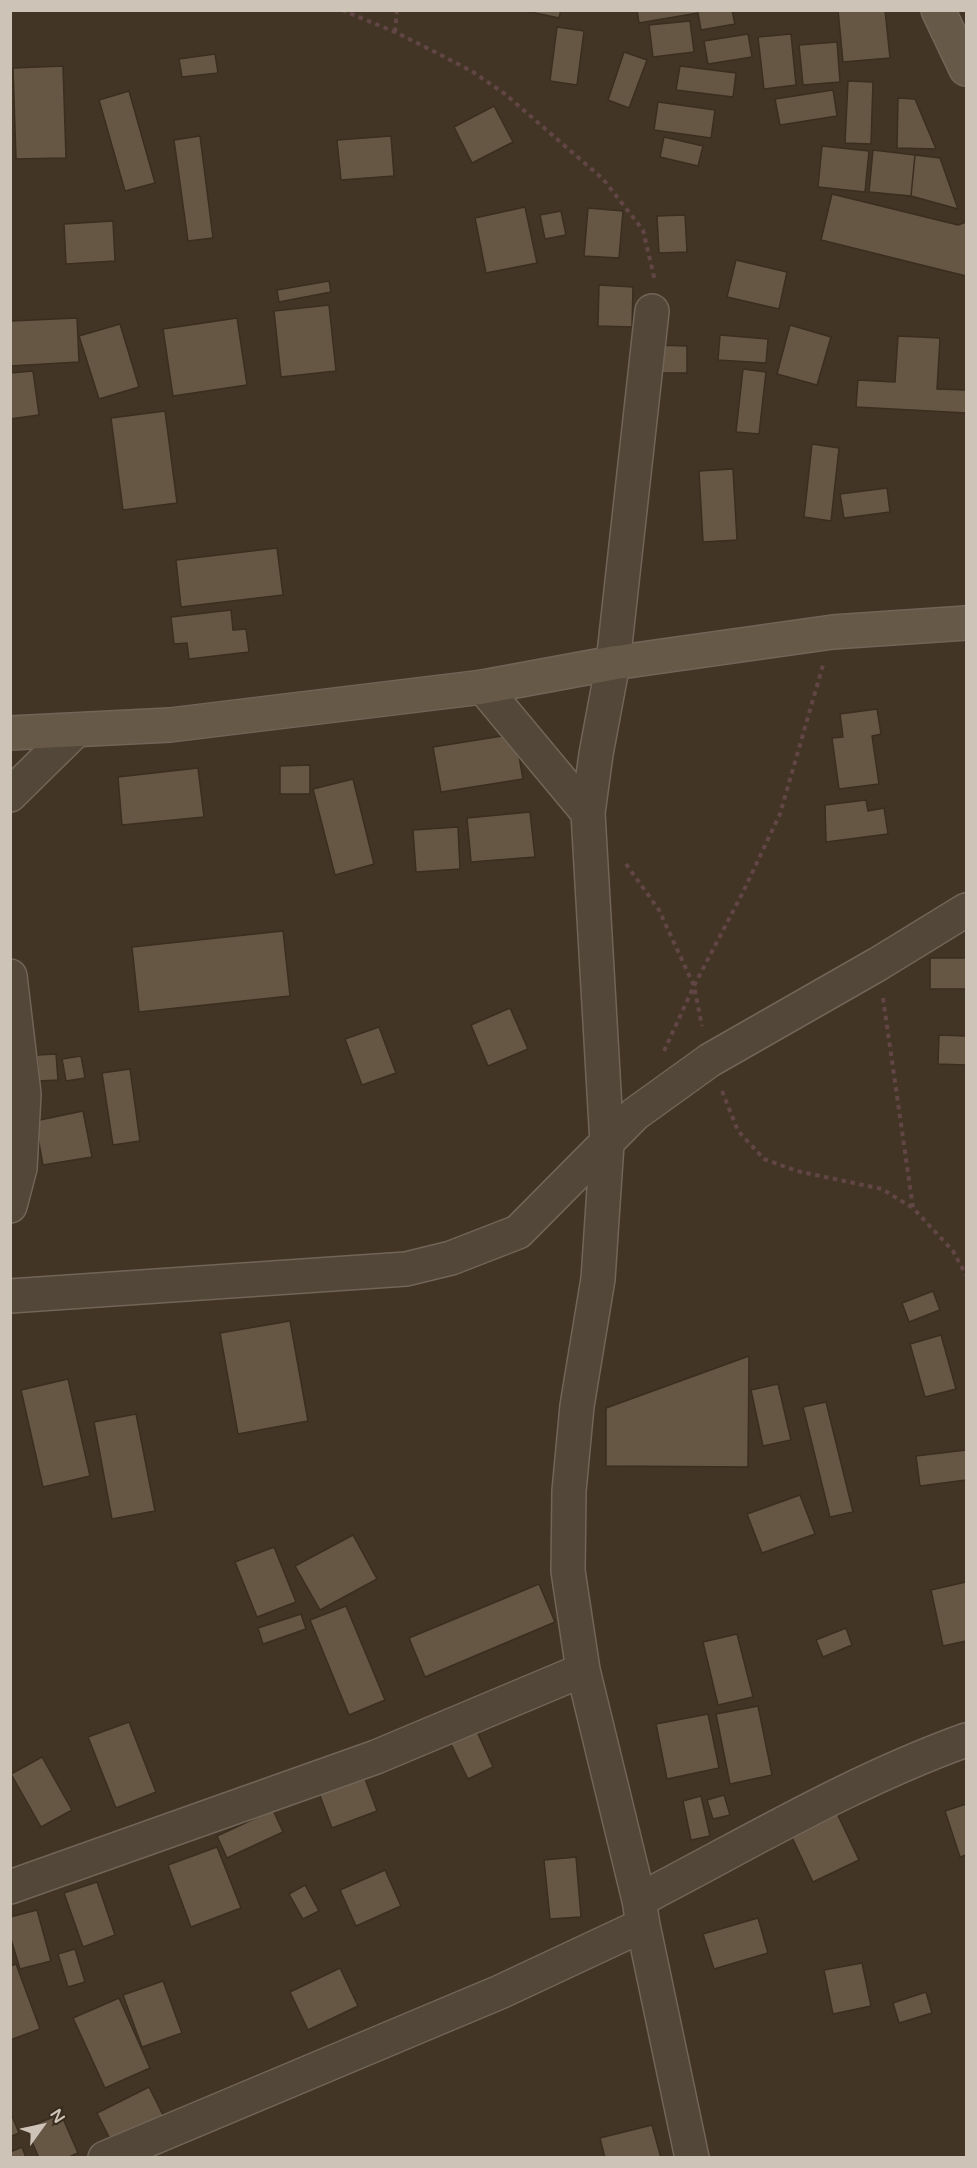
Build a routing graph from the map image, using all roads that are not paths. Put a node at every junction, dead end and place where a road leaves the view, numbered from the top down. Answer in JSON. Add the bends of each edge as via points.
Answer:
{"nodes":[{"id":1,"x":938,"y":10,"type":"edge"},
{"id":2,"x":966,"y":69,"type":"edge"},
{"id":3,"x":652,"y":310,"type":"road end"},
{"id":4,"x":966,"y":622,"type":"edge"},
{"id":5,"x":613,"y":663,"type":"junction"},
{"id":6,"x":483,"y":687,"type":"junction"},
{"id":7,"x":75,"y":730,"type":"junction"},
{"id":8,"x":10,"y":733,"type":"edge"},
{"id":9,"x":10,"y":795,"type":"edge"},
{"id":10,"x":588,"y":813,"type":"junction"},
{"id":11,"x":966,"y":910,"type":"edge"},
{"id":12,"x":10,"y":976,"type":"edge"},
{"id":13,"x":607,"y":1144,"type":"junction"},
{"id":14,"x":10,"y":1206,"type":"edge"},
{"id":15,"x":10,"y":1296,"type":"edge"},
{"id":16,"x":583,"y":1670,"type":"junction"},
{"id":17,"x":966,"y":1740,"type":"edge"},
{"id":18,"x":10,"y":1887,"type":"edge"},
{"id":19,"x":641,"y":1913,"type":"junction"},
{"id":20,"x":105,"y":2157,"type":"edge"},
{"id":21,"x":692,"y":2157,"type":"edge"}],
"edges":[{"from":1,"to":2,"type":"street"},
{"from":3,"to":5,"type":"street"},
{"from":4,"to":5,"type":"street","via":[[833,632]]},
{"from":5,"to":6,"type":"street"},
{"from":5,"to":10,"type":"street"},
{"from":6,"to":7,"type":"street","via":[[170,725]]},
{"from":6,"to":10,"type":"street"},
{"from":7,"to":8,"type":"street"},
{"from":7,"to":9,"type":"street"},
{"from":10,"to":13,"type":"street"},
{"from":11,"to":13,"type":"street","via":[[710,1060],[635,1114]]},
{"from":12,"to":14,"type":"street","via":[[24,1094],[20,1168]]},
{"from":13,"to":15,"type":"street","via":[[518,1232],[451,1258],[406,1269]]},
{"from":13,"to":16,"type":"street","via":[[598,1279],[577,1407],[569,1491],[568,1571]]},
{"from":16,"to":18,"type":"street","via":[[376,1757]]},
{"from":16,"to":19,"type":"street"},
{"from":17,"to":19,"type":"street","via":[[914,1759],[809,1810]]},
{"from":19,"to":20,"type":"street","via":[[500,1992]]},
{"from":19,"to":21,"type":"street"}]}
